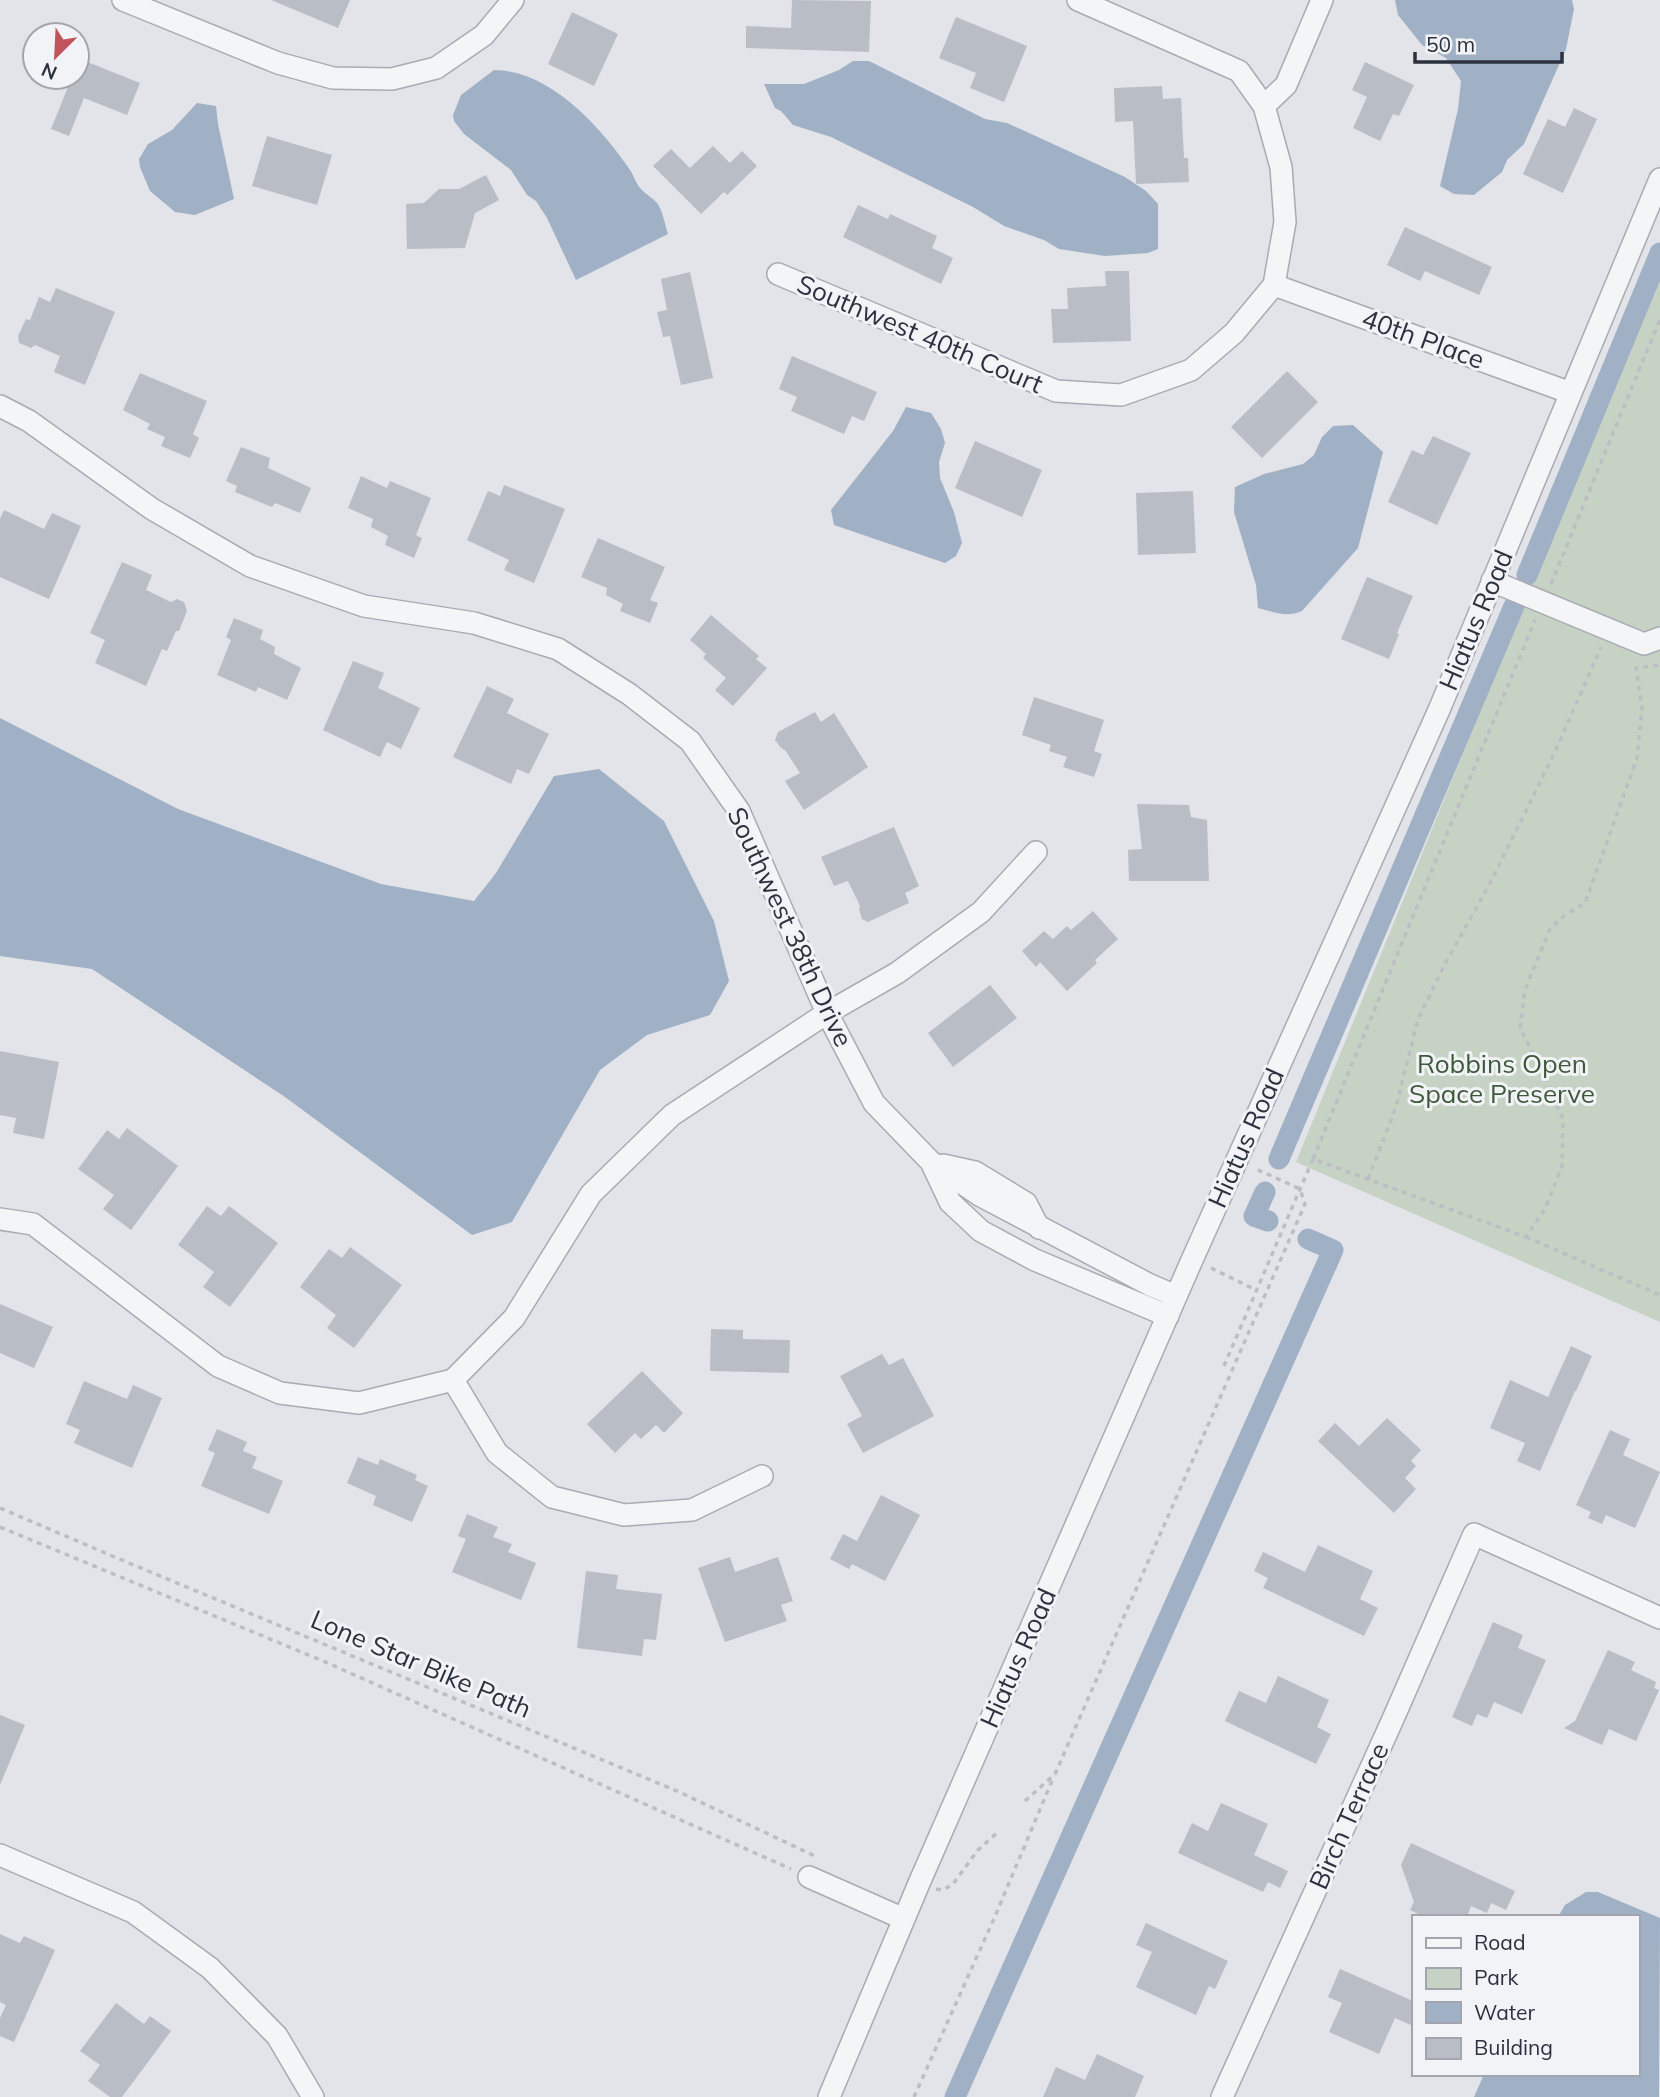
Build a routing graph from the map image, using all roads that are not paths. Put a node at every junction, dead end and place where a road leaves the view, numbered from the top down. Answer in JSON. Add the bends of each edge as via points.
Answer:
{"nodes":[{"id":1,"x":124,"y":0,"type":"edge"},
{"id":2,"x":513,"y":0,"type":"edge"},
{"id":3,"x":1078,"y":0,"type":"edge"},
{"id":4,"x":1322,"y":0,"type":"edge"},
{"id":5,"x":1264,"y":106,"type":"junction"},
{"id":6,"x":1660,"y":178,"type":"edge"},
{"id":7,"x":778,"y":274,"type":"dead end"},
{"id":8,"x":1274,"y":285,"type":"junction"},
{"id":9,"x":1572,"y":393,"type":"junction"},
{"id":10,"x":0,"y":406,"type":"edge"},
{"id":11,"x":1492,"y":581,"type":"junction"},
{"id":12,"x":1660,"y":638,"type":"edge"},
{"id":13,"x":1036,"y":852,"type":"dead end"},
{"id":14,"x":827,"y":1013,"type":"junction"},
{"id":15,"x":931,"y":1162,"type":"junction"},
{"id":16,"x":0,"y":1219,"type":"edge"},
{"id":17,"x":1177,"y":1296,"type":"junction"},
{"id":18,"x":1168,"y":1316,"type":"junction"},
{"id":19,"x":453,"y":1380,"type":"junction"},
{"id":20,"x":762,"y":1476,"type":"dead end"},
{"id":21,"x":1660,"y":1618,"type":"edge"},
{"id":22,"x":0,"y":1855,"type":"edge"},
{"id":23,"x":808,"y":1877,"type":"road end"},
{"id":24,"x":904,"y":1919,"type":"junction"},
{"id":25,"x":313,"y":2097,"type":"edge"},
{"id":26,"x":829,"y":2097,"type":"edge"},
{"id":27,"x":1222,"y":2097,"type":"edge"}],
"edges":[{"from":1,"to":2,"type":"street","via":[[278,63],[333,78],[392,79],[436,68],[484,35]]},
{"from":3,"to":5,"type":"street","via":[[1239,71]]},
{"from":4,"to":5,"type":"street","via":[[1286,85]]},
{"from":5,"to":8,"type":"street","via":[[1282,167],[1285,222]]},
{"from":6,"to":9,"type":"street","name":"Hiatus Road"},
{"from":7,"to":8,"type":"street","name":"Southwest 40th Court","via":[[1056,391],[1121,395],[1191,370],[1234,333]]},
{"from":8,"to":9,"type":"street","name":"40th Place"},
{"from":9,"to":11,"type":"street","name":"Hiatus Road"},
{"from":10,"to":14,"type":"street","name":"Southwest 38th Drive","via":[[29,421],[152,509],[250,566],[364,606],[474,623],[558,649],[629,694],[690,741],[739,811]]},
{"from":11,"to":12,"type":"street","via":[[1644,644]]},
{"from":11,"to":17,"type":"street","name":"Hiatus Road","via":[[1439,710]]},
{"from":13,"to":14,"type":"street","via":[[981,912],[897,973]]},
{"from":14,"to":15,"type":"street","name":"Southwest 38th Drive","via":[[874,1103]]},
{"from":14,"to":19,"type":"street","via":[[672,1115],[591,1194],[514,1318]]},
{"from":15,"to":17,"type":"street","name":"Southwest 38th Drive","via":[[1039,1228]]},
{"from":15,"to":18,"type":"street","name":"Southwest 38th Drive","via":[[950,1202],[981,1231],[1035,1260]]},
{"from":16,"to":19,"type":"street","via":[[33,1224],[218,1366],[280,1393],[359,1403]]},
{"from":17,"to":18,"type":"street","name":"Hiatus Road"},
{"from":18,"to":24,"type":"street","name":"Hiatus Road"},
{"from":19,"to":20,"type":"street","via":[[497,1453],[552,1497],[624,1515],[692,1510]]},
{"from":21,"to":27,"type":"street","name":"Birch Terrace","via":[[1474,1534]]},
{"from":22,"to":25,"type":"street","via":[[132,1912],[210,1968],[277,2036]]},
{"from":23,"to":24,"type":"street"},
{"from":24,"to":26,"type":"street","name":"Hiatus Road"}]}
